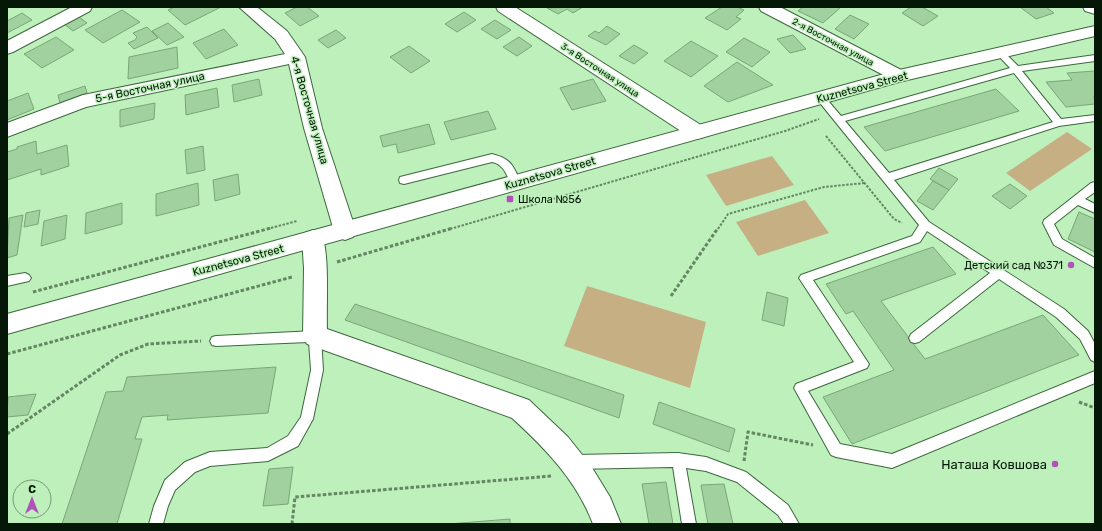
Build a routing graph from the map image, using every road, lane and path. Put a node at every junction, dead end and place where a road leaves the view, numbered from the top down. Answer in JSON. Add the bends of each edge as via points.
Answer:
{"nodes":[{"id":1,"x":84,"y":7,"type":"edge"},
{"id":2,"x":247,"y":7,"type":"edge"},
{"id":3,"x":504,"y":7,"type":"edge"},
{"id":4,"x":767,"y":7,"type":"edge"},
{"id":5,"x":1091,"y":7,"type":"edge"},
{"id":6,"x":1095,"y":9,"type":"edge"},
{"id":7,"x":1095,"y":31,"type":"edge"},
{"id":8,"x":7,"y":48,"type":"edge"},
{"id":9,"x":999,"y":52,"type":"junction"},
{"id":10,"x":296,"y":57,"type":"junction"},
{"id":11,"x":1095,"y":58,"type":"edge"},
{"id":12,"x":1016,"y":69,"type":"junction"},
{"id":13,"x":898,"y":76,"type":"junction"},
{"id":14,"x":821,"y":98,"type":"junction"},
{"id":15,"x":836,"y":117,"type":"junction"},
{"id":16,"x":1095,"y":118,"type":"edge"},
{"id":17,"x":1059,"y":123,"type":"junction"},
{"id":18,"x":7,"y":130,"type":"edge"},
{"id":19,"x":697,"y":132,"type":"junction"},
{"id":20,"x":826,"y":136,"type":"dead end"},
{"id":21,"x":887,"y":178,"type":"junction"},
{"id":22,"x":404,"y":180,"type":"dead end"},
{"id":23,"x":516,"y":183,"type":"junction"},
{"id":24,"x":865,"y":183,"type":"junction"},
{"id":25,"x":1095,"y":186,"type":"edge"},
{"id":26,"x":1077,"y":200,"type":"junction"},
{"id":27,"x":1095,"y":209,"type":"edge"},
{"id":28,"x":923,"y":229,"type":"junction"},
{"id":29,"x":345,"y":231,"type":"junction"},
{"id":30,"x":312,"y":240,"type":"junction"},
{"id":31,"x":1095,"y":263,"type":"edge"},
{"id":32,"x":315,"y":268,"type":"junction"},
{"id":33,"x":998,"y":273,"type":"junction"},
{"id":34,"x":25,"y":278,"type":"dead end"},
{"id":35,"x":7,"y":281,"type":"edge"},
{"id":36,"x":672,"y":296,"type":"dead end"},
{"id":37,"x":7,"y":324,"type":"edge"},
{"id":38,"x":315,"y":336,"type":"junction"},
{"id":39,"x":915,"y":338,"type":"dead end"},
{"id":40,"x":216,"y":341,"type":"joint"},
{"id":41,"x":7,"y":354,"type":"edge"},
{"id":42,"x":1095,"y":356,"type":"edge"},
{"id":43,"x":1095,"y":377,"type":"edge"},
{"id":44,"x":7,"y":434,"type":"edge"},
{"id":45,"x":836,"y":450,"type":"junction"},
{"id":46,"x":678,"y":460,"type":"junction"},
{"id":47,"x":577,"y":468,"type":"junction"},
{"id":48,"x":741,"y":477,"type":"junction"},
{"id":49,"x":156,"y":524,"type":"edge"},
{"id":50,"x":292,"y":524,"type":"edge"},
{"id":51,"x":607,"y":524,"type":"edge"},
{"id":52,"x":689,"y":524,"type":"edge"},
{"id":53,"x":792,"y":524,"type":"edge"}],
"edges":[{"from":1,"to":8,"type":"street"},
{"from":2,"to":10,"type":"street","name":"4-я Восточная улица","via":[[281,35]]},
{"from":3,"to":19,"type":"street","name":"3-я Восточная улица"},
{"from":4,"to":13,"type":"street","name":"2-я Восточная улица"},
{"from":5,"to":6,"type":"street"},
{"from":7,"to":9,"type":"street","name":"Kuznetsova Street"},
{"from":9,"to":12,"type":"lane"},
{"from":9,"to":13,"type":"street","name":"Kuznetsova Street"},
{"from":10,"to":18,"type":"street","name":"5-я Восточная улица","via":[[83,101]]},
{"from":10,"to":29,"type":"street","name":"4-я Восточная улица","via":[[313,128]]},
{"from":11,"to":12,"type":"lane"},
{"from":12,"to":15,"type":"lane"},
{"from":12,"to":17,"type":"lane"},
{"from":13,"to":14,"type":"street","name":"Kuznetsova Street"},
{"from":14,"to":15,"type":"lane"},
{"from":14,"to":19,"type":"street","name":"Kuznetsova Street"},
{"from":15,"to":21,"type":"lane"},
{"from":15,"to":32,"type":"path"},
{"from":16,"to":17,"type":"lane"},
{"from":17,"to":21,"type":"lane"},
{"from":19,"to":23,"type":"street","name":"Kuznetsova Street"},
{"from":20,"to":24,"type":"path"},
{"from":21,"to":28,"type":"lane"},
{"from":22,"to":23,"type":"lane","via":[[492,158],[501,160],[508,167]]},
{"from":23,"to":29,"type":"street","name":"Kuznetsova Street"},
{"from":24,"to":28,"type":"path","via":[[894,219]]},
{"from":24,"to":36,"type":"path","via":[[824,187],[728,214]]},
{"from":25,"to":26,"type":"lane"},
{"from":26,"to":27,"type":"lane"},
{"from":26,"to":31,"type":"lane","via":[[1048,223],[1058,242]]},
{"from":28,"to":33,"type":"lane"},
{"from":28,"to":45,"type":"lane","via":[[916,239],[805,278],[863,364],[800,388]]},
{"from":29,"to":30,"type":"street","name":"Kuznetsova Street"},
{"from":30,"to":32,"type":"street"},
{"from":30,"to":37,"type":"street","name":"Kuznetsova Street"},
{"from":32,"to":38,"type":"street"},
{"from":32,"to":41,"type":"path","via":[[294,277]]},
{"from":33,"to":39,"type":"lane"},
{"from":33,"to":42,"type":"lane","via":[[1060,313],[1084,335]]},
{"from":34,"to":35,"type":"lane"},
{"from":38,"to":40,"type":"lane"},
{"from":38,"to":47,"type":"street","via":[[520,409],[541,427]]},
{"from":38,"to":49,"type":"lane","via":[[316,370],[306,419],[293,441],[268,454],[210,459],[190,467],[170,485]]},
{"from":40,"to":44,"type":"path","via":[[148,344],[120,355]]},
{"from":43,"to":45,"type":"lane","via":[[892,461]]},
{"from":45,"to":48,"type":"path","via":[[748,432]]},
{"from":46,"to":47,"type":"lane"},
{"from":46,"to":48,"type":"lane","via":[[706,464]]},
{"from":46,"to":52,"type":"lane"},
{"from":47,"to":50,"type":"path","via":[[295,497]]},
{"from":47,"to":51,"type":"street","via":[[601,508]]},
{"from":48,"to":53,"type":"lane","via":[[783,510]]}]}
